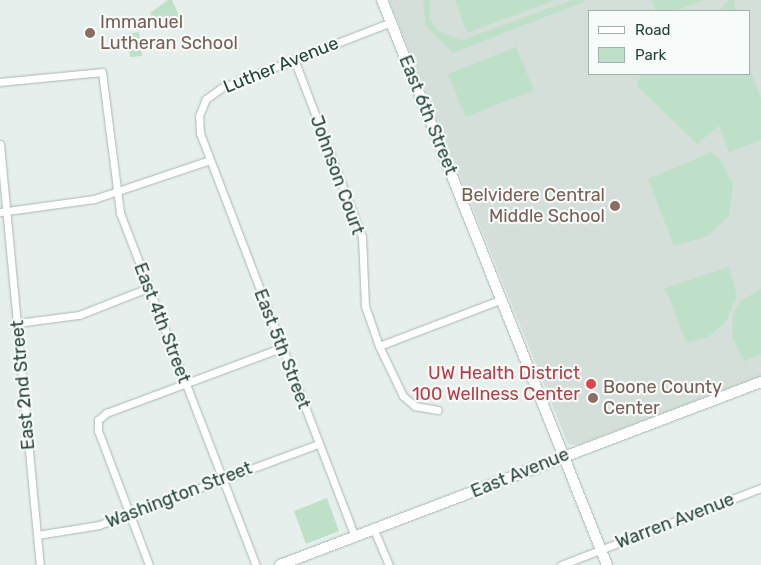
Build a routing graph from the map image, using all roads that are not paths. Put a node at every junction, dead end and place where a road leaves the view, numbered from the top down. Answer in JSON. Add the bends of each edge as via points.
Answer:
{"nodes":[{"id":1,"x":382,"y":0,"type":"edge"},
{"id":2,"x":391,"y":22,"type":"junction"},
{"id":3,"x":294,"y":59,"type":"junction"},
{"id":4,"x":0,"y":82,"type":"edge"},
{"id":5,"x":0,"y":144,"type":"edge"},
{"id":6,"x":210,"y":160,"type":"junction"},
{"id":7,"x":115,"y":194,"type":"junction"},
{"id":8,"x":4,"y":212,"type":"edge"},
{"id":9,"x":148,"y":288,"type":"junction"},
{"id":10,"x":502,"y":299,"type":"junction"},
{"id":11,"x":17,"y":323,"type":"junction"},
{"id":12,"x":380,"y":346,"type":"junction"},
{"id":13,"x":281,"y":348,"type":"junction"},
{"id":14,"x":761,"y":382,"type":"edge"},
{"id":15,"x":186,"y":384,"type":"junction"},
{"id":16,"x":438,"y":410,"type":"dead end"},
{"id":17,"x":318,"y":444,"type":"junction"},
{"id":18,"x":565,"y":455,"type":"junction"},
{"id":19,"x":223,"y":478,"type":"junction"},
{"id":20,"x":761,"y":488,"type":"edge"},
{"id":21,"x":130,"y":514,"type":"junction"},
{"id":22,"x":374,"y":530,"type":"junction"},
{"id":23,"x":37,"y":534,"type":"junction"},
{"id":24,"x":355,"y":537,"type":"junction"},
{"id":25,"x":601,"y":550,"type":"junction"},
{"id":26,"x":40,"y":565,"type":"edge"},
{"id":27,"x":149,"y":565,"type":"edge"},
{"id":28,"x":256,"y":565,"type":"edge"},
{"id":29,"x":280,"y":565,"type":"edge"},
{"id":30,"x":389,"y":565,"type":"edge"},
{"id":31,"x":561,"y":565,"type":"edge"},
{"id":32,"x":607,"y":565,"type":"edge"}],
"edges":[{"from":1,"to":2,"type":"street","name":"East 6th Street"},
{"from":2,"to":3,"type":"street","name":"Luther Avenue"},
{"from":2,"to":10,"type":"street","name":"East 6th Street"},
{"from":3,"to":6,"type":"street","name":"Luther Avenue","via":[[221,88],[206,99],[199,127]]},
{"from":3,"to":12,"type":"street","name":"Johnson Court","via":[[362,238],[365,306]]},
{"from":4,"to":7,"type":"street","name":"East 4th Street","via":[[102,72]]},
{"from":5,"to":8,"type":"street","name":"East 2nd Street"},
{"from":6,"to":7,"type":"street"},
{"from":6,"to":13,"type":"street","name":"East 5th Street"},
{"from":7,"to":8,"type":"street"},
{"from":7,"to":9,"type":"street","name":"East 4th Street"},
{"from":8,"to":11,"type":"street","name":"East 2nd Street"},
{"from":9,"to":11,"type":"street","via":[[79,315]]},
{"from":9,"to":15,"type":"street","name":"East 4th Street"},
{"from":10,"to":12,"type":"street"},
{"from":10,"to":18,"type":"street","name":"East 6th Street"},
{"from":11,"to":23,"type":"street","name":"East 2nd Street"},
{"from":12,"to":16,"type":"street","name":"Johnson Court","via":[[403,396],[415,406]]},
{"from":13,"to":15,"type":"street"},
{"from":13,"to":17,"type":"street","name":"East 5th Street"},
{"from":14,"to":18,"type":"street","name":"East Avenue"},
{"from":15,"to":19,"type":"street","name":"East 4th Street"},
{"from":15,"to":21,"type":"street","via":[[106,413],[98,420],[98,431]]},
{"from":17,"to":19,"type":"street","name":"Washington Street"},
{"from":17,"to":24,"type":"street","name":"East 5th Street"},
{"from":18,"to":22,"type":"street","name":"East Avenue"},
{"from":18,"to":25,"type":"street","name":"East 6th Street"},
{"from":19,"to":21,"type":"street","name":"Washington Street"},
{"from":19,"to":28,"type":"street","name":"East 4th Street"},
{"from":20,"to":25,"type":"street","name":"Warren Avenue"},
{"from":21,"to":23,"type":"street","name":"Washington Street","via":[[99,525]]},
{"from":21,"to":27,"type":"street"},
{"from":22,"to":24,"type":"street","name":"East Avenue"},
{"from":22,"to":30,"type":"street"},
{"from":23,"to":26,"type":"street","name":"East 2nd Street"},
{"from":24,"to":29,"type":"street","name":"East Avenue"},
{"from":25,"to":31,"type":"street","name":"Warren Avenue"},
{"from":25,"to":32,"type":"street","name":"East 6th Street"}]}
